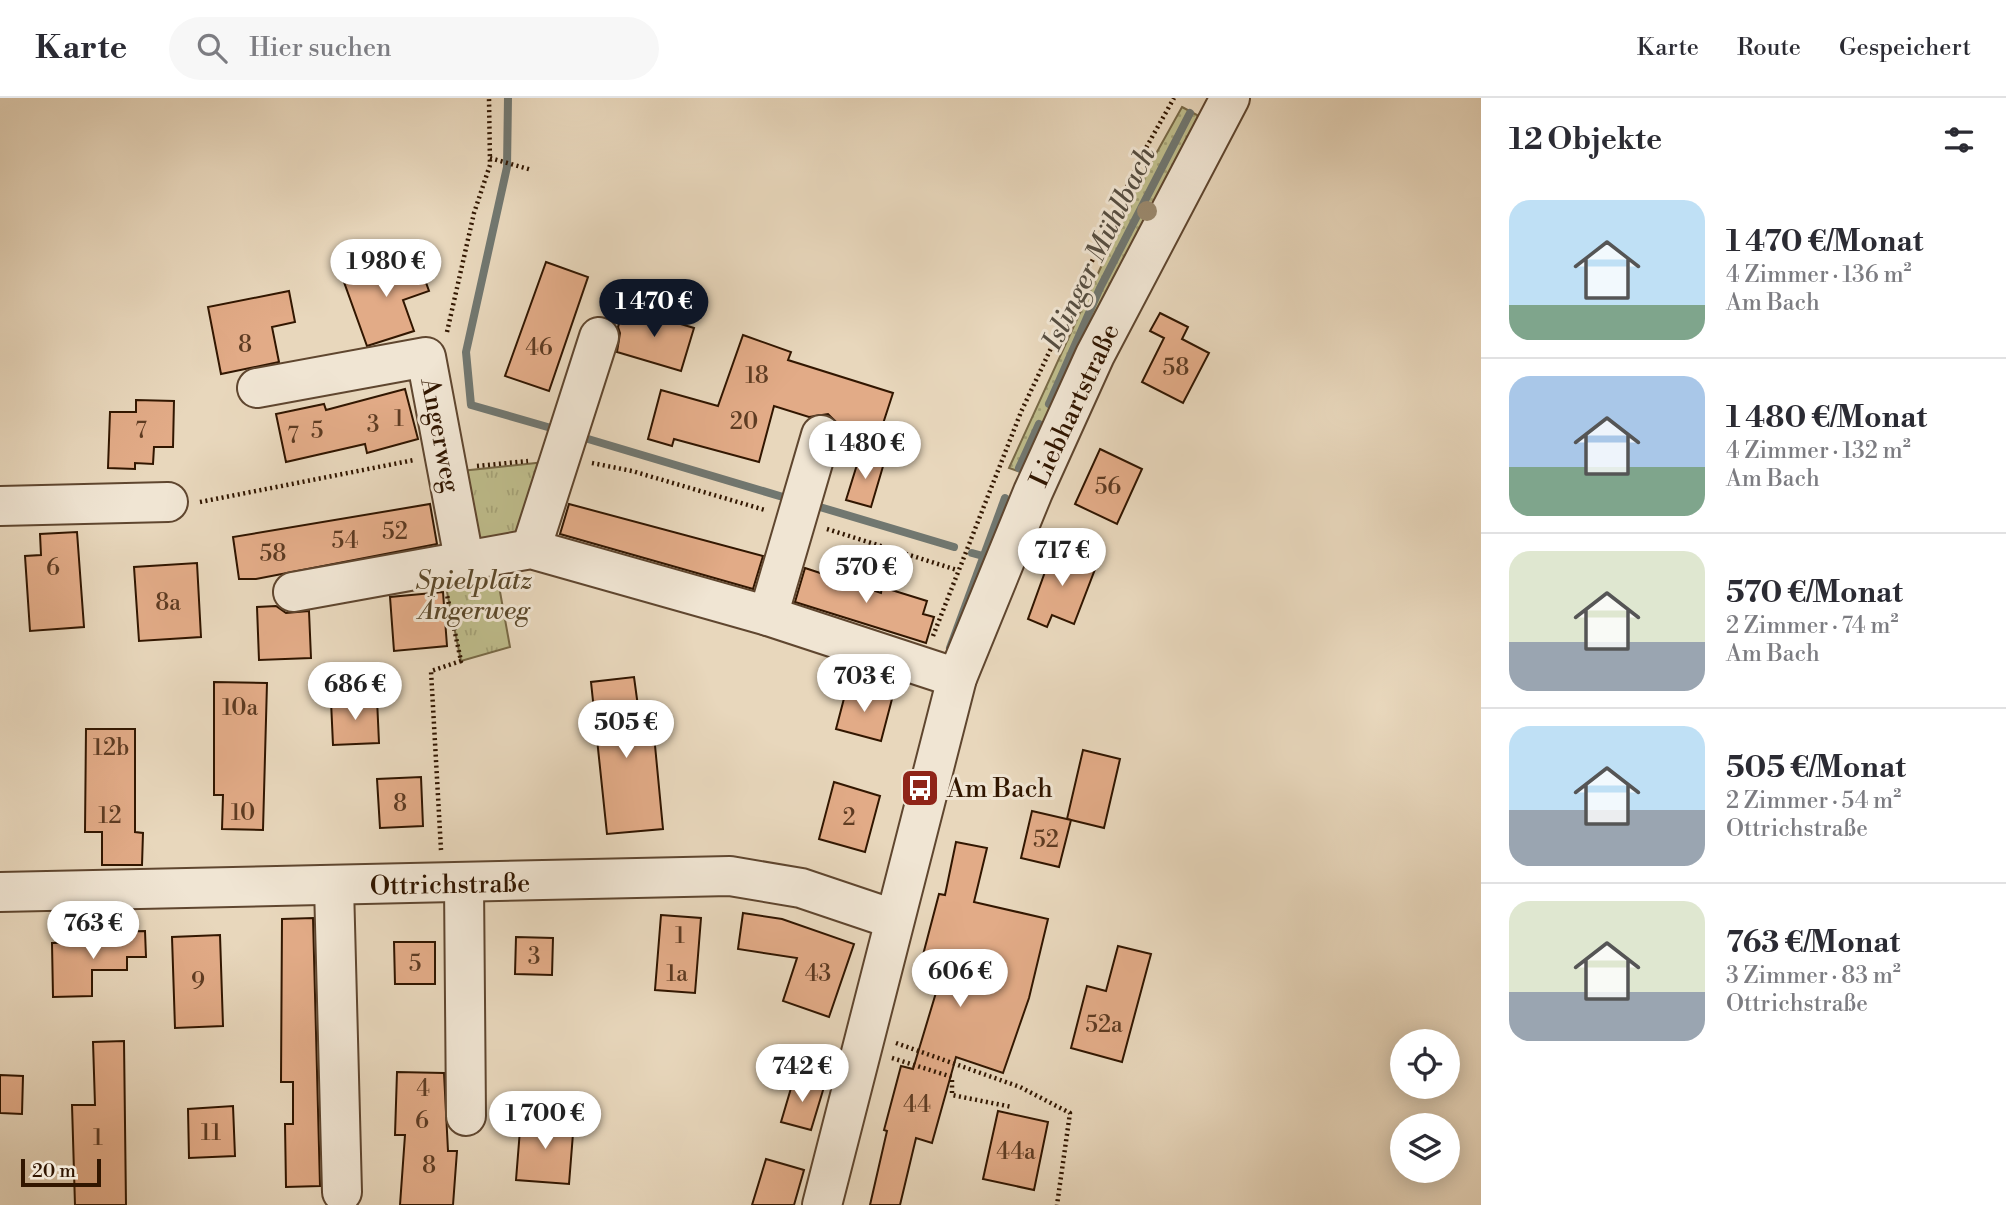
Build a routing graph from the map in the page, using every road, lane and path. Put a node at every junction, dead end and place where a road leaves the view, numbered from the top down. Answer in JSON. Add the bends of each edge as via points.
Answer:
{"nodes":[{"id":1,"x":489,"y":98,"type":"edge"},
{"id":2,"x":1174,"y":98,"type":"edge"},
{"id":3,"x":1230,"y":98,"type":"edge"},
{"id":4,"x":490,"y":158,"type":"junction"},
{"id":5,"x":532,"y":170,"type":"dead end"},
{"id":6,"x":599,"y":337,"type":"dead end"},
{"id":7,"x":426,"y":357,"type":"junction"},
{"id":8,"x":257,"y":388,"type":"dead end"},
{"id":9,"x":821,"y":435,"type":"dead end"},
{"id":10,"x":565,"y":442,"type":"junction"},
{"id":11,"x":446,"y":462,"type":"junction"},
{"id":12,"x":168,"y":502,"type":"joint"},
{"id":13,"x":0,"y":506,"type":"edge"},
{"id":14,"x":800,"y":507,"type":"junction"},
{"id":15,"x":531,"y":549,"type":"junction"},
{"id":16,"x":455,"y":561,"type":"junction"},
{"id":17,"x":957,"y":569,"type":"junction"},
{"id":18,"x":293,"y":592,"type":"dead end"},
{"id":19,"x":768,"y":616,"type":"junction"},
{"id":20,"x":940,"y":672,"type":"junction"},
{"id":21,"x":452,"y":884,"type":"junction"},
{"id":22,"x":334,"y":886,"type":"junction"},
{"id":23,"x":0,"y":892,"type":"edge"},
{"id":24,"x":893,"y":919,"type":"junction"},
{"id":25,"x":898,"y":1044,"type":"dead end"},
{"id":26,"x":892,"y":1057,"type":"dead end"},
{"id":27,"x":1012,"y":1107,"type":"dead end"},
{"id":28,"x":466,"y":1116,"type":"dead end"},
{"id":29,"x":342,"y":1192,"type":"dead end"},
{"id":30,"x":822,"y":1205,"type":"edge"},
{"id":31,"x":1057,"y":1205,"type":"edge"}],
"edges":[{"from":1,"to":4,"type":"path"},
{"from":2,"to":17,"type":"path","via":[[1142,155],[1021,412]]},
{"from":3,"to":20,"type":"street","name":"Liebhartstraße","via":[[1095,355],[1033,492]]},
{"from":4,"to":5,"type":"path"},
{"from":4,"to":7,"type":"path","via":[[446,335]]},
{"from":6,"to":10,"type":"street"},
{"from":7,"to":8,"type":"street","name":"Angerweg"},
{"from":7,"to":11,"type":"street","name":"Angerweg"},
{"from":9,"to":14,"type":"street"},
{"from":10,"to":11,"type":"path"},
{"from":10,"to":14,"type":"path","via":[[632,471]]},
{"from":10,"to":15,"type":"street"},
{"from":11,"to":12,"type":"path","via":[[181,506]]},
{"from":11,"to":16,"type":"street","name":"Angerweg"},
{"from":12,"to":13,"type":"street"},
{"from":14,"to":17,"type":"path"},
{"from":14,"to":19,"type":"street"},
{"from":15,"to":16,"type":"street"},
{"from":15,"to":19,"type":"street"},
{"from":16,"to":18,"type":"street"},
{"from":16,"to":21,"type":"path","via":[[443,572],[461,661],[431,671],[441,853]]},
{"from":17,"to":20,"type":"path"},
{"from":19,"to":20,"type":"street"},
{"from":20,"to":24,"type":"street","name":"Liebhartstraße"},
{"from":21,"to":22,"type":"street","name":"Ottrichstraße"},
{"from":21,"to":24,"type":"street","name":"Ottrichstraße","via":[[730,876],[801,888]]},
{"from":21,"to":28,"type":"street"},
{"from":22,"to":23,"type":"street","name":"Ottrichstraße"},
{"from":22,"to":29,"type":"street"},
{"from":24,"to":30,"type":"street","name":"Liebhartstraße"},
{"from":25,"to":31,"type":"path","via":[[1020,1087],[1070,1113]]},
{"from":26,"to":27,"type":"path","via":[[952,1077],[952,1095]]}]}
